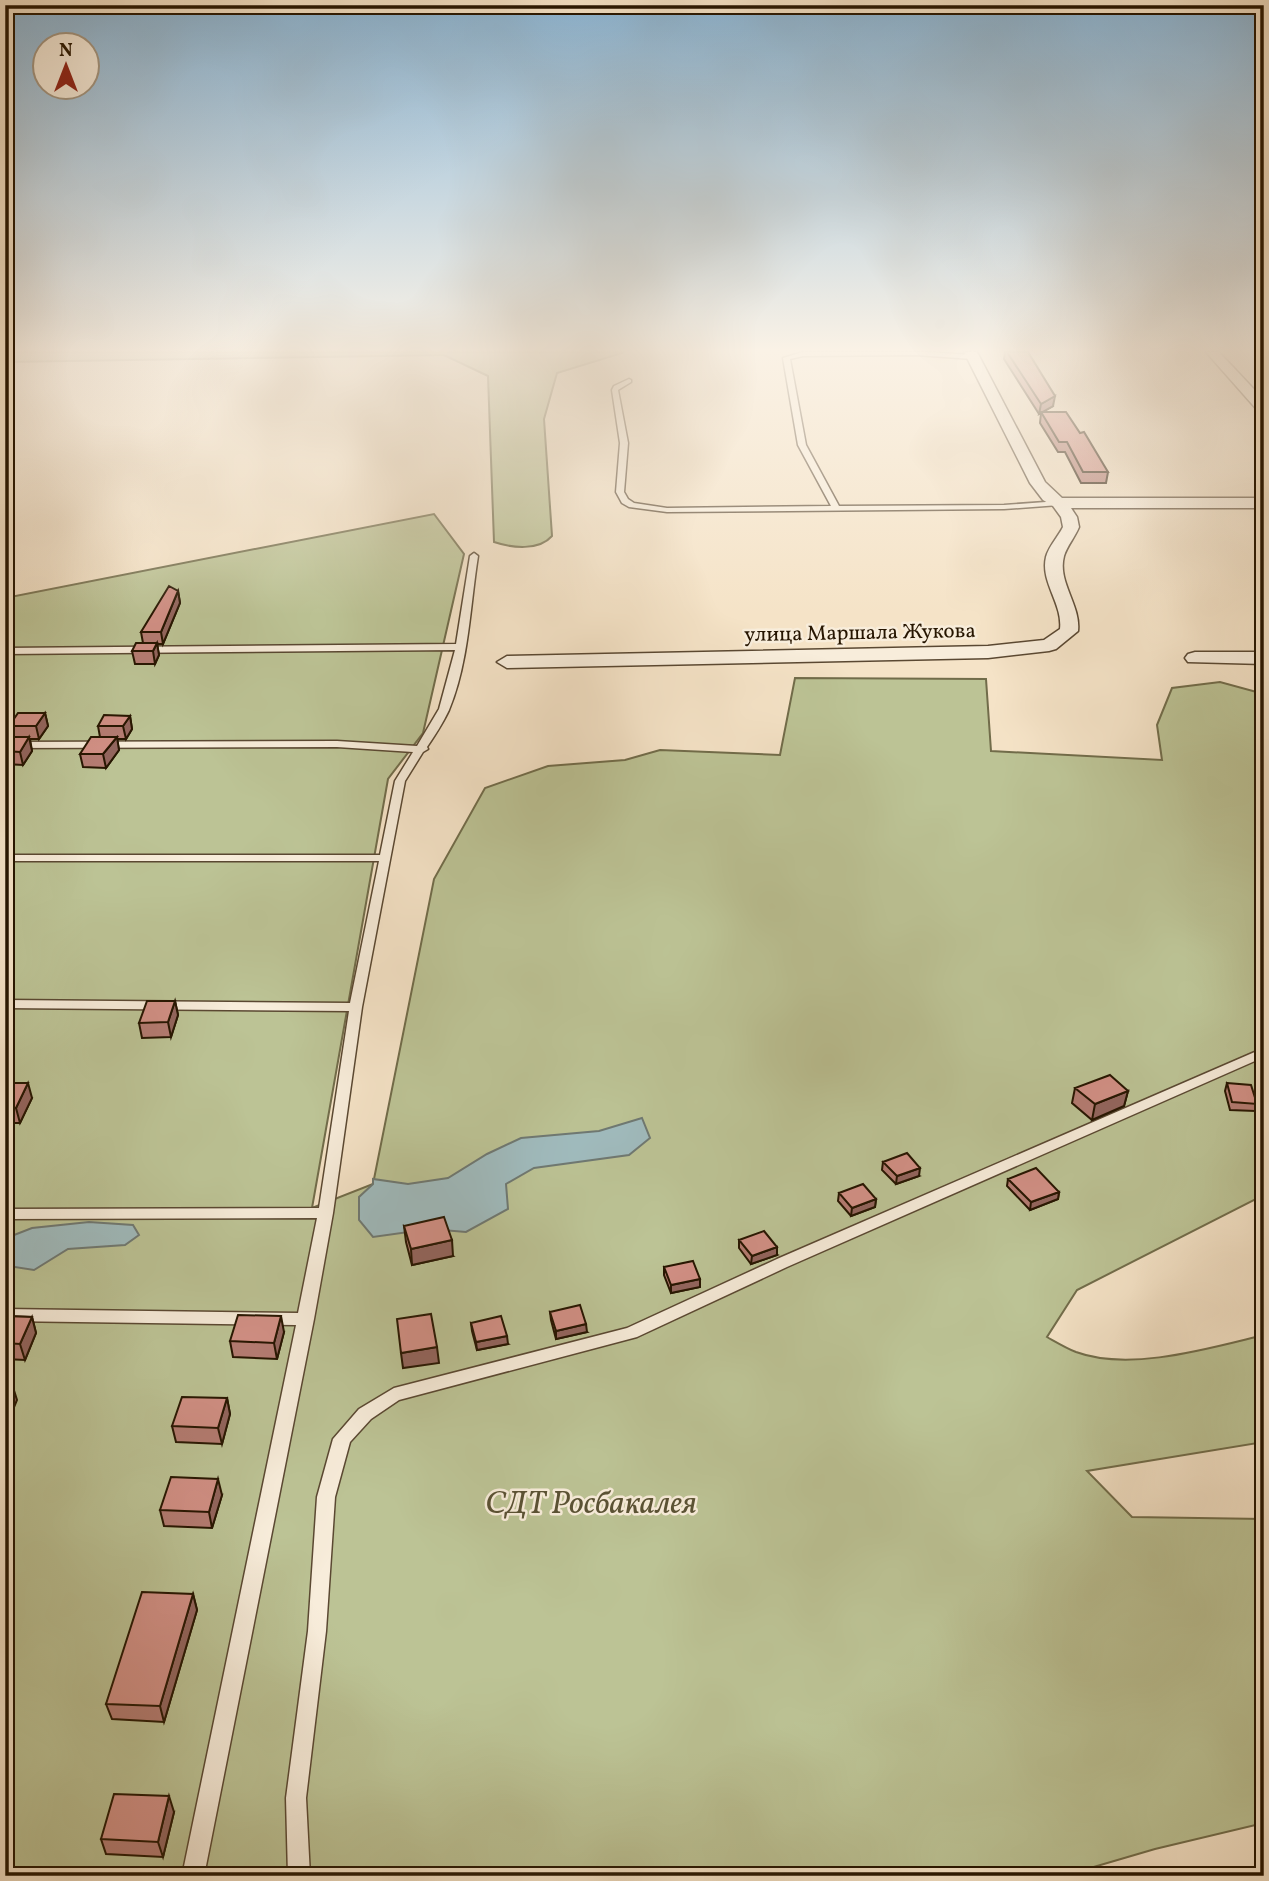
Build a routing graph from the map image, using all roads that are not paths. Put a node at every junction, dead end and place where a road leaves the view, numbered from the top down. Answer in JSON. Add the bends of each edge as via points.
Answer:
{"nodes":[{"id":1,"x":623,"y":440,"type":"edge"},
{"id":2,"x":801,"y":440,"type":"edge"},
{"id":3,"x":1016,"y":440,"type":"edge"},
{"id":4,"x":1059,"y":503,"type":"junction"},
{"id":5,"x":1264,"y":503,"type":"edge"},
{"id":6,"x":835,"y":507,"type":"junction"},
{"id":7,"x":474,"y":556,"type":"dead end"},
{"id":8,"x":458,"y":647,"type":"junction"},
{"id":9,"x":5,"y":651,"type":"edge"},
{"id":10,"x":1195,"y":657,"type":"dead end"},
{"id":11,"x":1264,"y":658,"type":"edge"},
{"id":12,"x":507,"y":662,"type":"dead end"},
{"id":13,"x":5,"y":745,"type":"edge"},
{"id":14,"x":422,"y":749,"type":"junction"},
{"id":15,"x":5,"y":858,"type":"edge"},
{"id":16,"x":385,"y":858,"type":"junction"},
{"id":17,"x":5,"y":1004,"type":"edge"},
{"id":18,"x":356,"y":1007,"type":"junction"},
{"id":19,"x":1264,"y":1052,"type":"edge"},
{"id":20,"x":326,"y":1213,"type":"junction"},
{"id":21,"x":5,"y":1214,"type":"edge"},
{"id":22,"x":5,"y":1314,"type":"edge"},
{"id":23,"x":306,"y":1319,"type":"junction"},
{"id":24,"x":193,"y":1876,"type":"edge"},
{"id":25,"x":299,"y":1876,"type":"edge"}],
"edges":[{"from":1,"to":6,"type":"lane","via":[[620,492],[632,505],[667,510]]},
{"from":2,"to":6,"type":"lane"},
{"from":3,"to":4,"type":"street","via":[[1038,483]]},
{"from":4,"to":5,"type":"street"},
{"from":4,"to":6,"type":"lane"},
{"from":4,"to":12,"type":"street","name":"улица Маршала Жукова","via":[[1071,527],[1055,556],[1053,572],[1073,617],[1069,631],[1049,645],[988,652]]},
{"from":7,"to":8,"type":"lane"},
{"from":8,"to":9,"type":"lane"},
{"from":8,"to":14,"type":"lane","via":[[448,700]]},
{"from":10,"to":11,"type":"street"},
{"from":13,"to":14,"type":"lane","via":[[337,744]]},
{"from":14,"to":16,"type":"lane","via":[[400,781]]},
{"from":15,"to":16,"type":"lane"},
{"from":16,"to":18,"type":"lane"},
{"from":17,"to":18,"type":"lane"},
{"from":18,"to":20,"type":"lane"},
{"from":19,"to":25,"type":"lane","via":[[631,1333],[394,1395],[365,1414],[342,1439],[326,1497],[317,1631],[296,1798]]},
{"from":20,"to":21,"type":"lane"},
{"from":20,"to":23,"type":"lane"},
{"from":22,"to":23,"type":"lane"},
{"from":23,"to":24,"type":"lane"}]}
